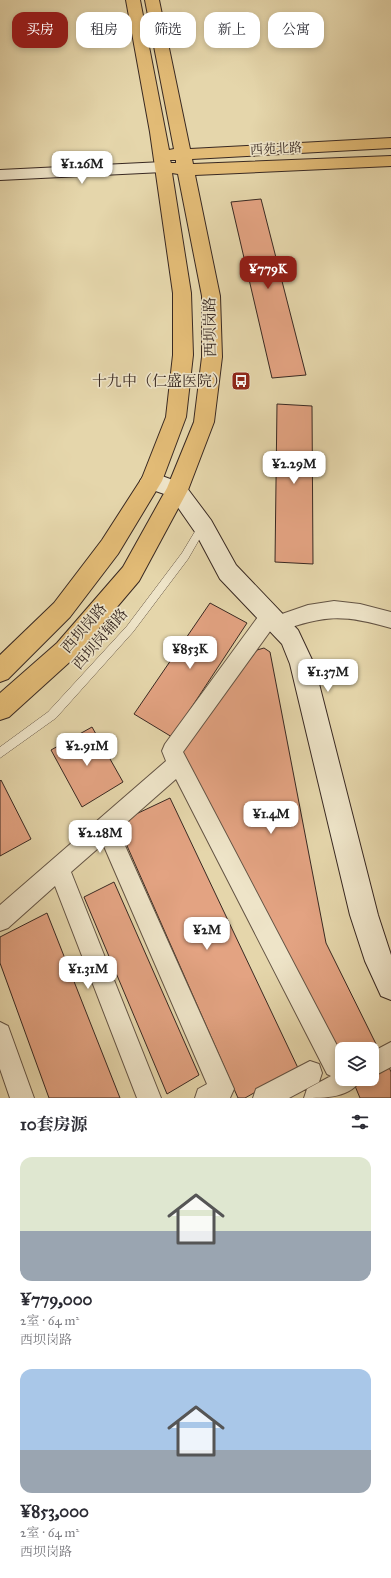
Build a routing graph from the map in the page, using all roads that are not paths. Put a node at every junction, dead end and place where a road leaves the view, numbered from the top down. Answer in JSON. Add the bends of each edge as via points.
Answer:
{"nodes":[{"id":1,"x":133,"y":0,"type":"edge"},
{"id":2,"x":152,"y":0,"type":"edge"},
{"id":3,"x":391,"y":143,"type":"edge"},
{"id":4,"x":163,"y":161,"type":"junction"},
{"id":5,"x":391,"y":161,"type":"edge"},
{"id":6,"x":185,"y":162,"type":"junction"},
{"id":7,"x":0,"y":166,"type":"edge"},
{"id":8,"x":0,"y":175,"type":"edge"},
{"id":9,"x":151,"y":481,"type":"junction"},
{"id":10,"x":177,"y":490,"type":"junction"},
{"id":11,"x":203,"y":526,"type":"junction"},
{"id":12,"x":274,"y":620,"type":"junction"},
{"id":13,"x":391,"y":620,"type":"edge"},
{"id":14,"x":0,"y":671,"type":"edge"},
{"id":15,"x":0,"y":709,"type":"edge"},
{"id":16,"x":0,"y":753,"type":"edge"},
{"id":17,"x":179,"y":763,"type":"junction"},
{"id":18,"x":106,"y":827,"type":"junction"},
{"id":19,"x":59,"y":868,"type":"junction"},
{"id":20,"x":0,"y":920,"type":"edge"},
{"id":21,"x":391,"y":986,"type":"edge"},
{"id":22,"x":0,"y":1034,"type":"edge"},
{"id":23,"x":391,"y":1054,"type":"edge"},
{"id":24,"x":335,"y":1060,"type":"edge"},
{"id":25,"x":379,"y":1061,"type":"edge"},
{"id":26,"x":310,"y":1073,"type":"dead end"},
{"id":27,"x":335,"y":1080,"type":"edge"},
{"id":28,"x":218,"y":1095,"type":"edge"},
{"id":29,"x":319,"y":1097,"type":"edge"},
{"id":30,"x":22,"y":1098,"type":"edge"},
{"id":31,"x":149,"y":1098,"type":"edge"},
{"id":32,"x":265,"y":1098,"type":"edge"}],
"edges":[{"from":1,"to":4,"type":"main road","name":"西坝岗路"},
{"from":2,"to":6,"type":"main road","name":"西坝岗路"},
{"from":3,"to":6,"type":"main road","name":"西苑北路"},
{"from":4,"to":6,"type":"main road","name":"西苑北路"},
{"from":4,"to":7,"type":"street"},
{"from":4,"to":8,"type":"street"},
{"from":4,"to":9,"type":"main road","name":"西坝岗路","via":[[182,293],[183,354],[176,417]]},
{"from":5,"to":6,"type":"main road","name":"西苑北路"},
{"from":6,"to":10,"type":"main road","name":"西坝岗路","via":[[211,296],[212,357],[204,422]]},
{"from":9,"to":10,"type":"street"},
{"from":9,"to":14,"type":"main road","name":"西坝岗路","via":[[110,547],[62,610]]},
{"from":10,"to":11,"type":"street"},
{"from":10,"to":15,"type":"main road","name":"西坝岗路","via":[[131,574],[65,651]]},
{"from":11,"to":12,"type":"street","via":[[228,572]]},
{"from":11,"to":16,"type":"lane","name":"西坝岗辅路","via":[[185,556],[130,629],[52,715]]},
{"from":12,"to":13,"type":"street","via":[[327,609],[360,611]]},
{"from":12,"to":17,"type":"street","via":[[172,751]]},
{"from":12,"to":21,"type":"street","via":[[290,636],[302,664],[364,915],[379,961]]},
{"from":17,"to":18,"type":"street"},
{"from":17,"to":24,"type":"street"},
{"from":18,"to":19,"type":"street"},
{"from":18,"to":28,"type":"street"},
{"from":19,"to":20,"type":"street"},
{"from":19,"to":31,"type":"street"},
{"from":22,"to":30,"type":"street"},
{"from":23,"to":25,"type":"street"},
{"from":26,"to":32,"type":"street"},
{"from":27,"to":29,"type":"street"}]}
